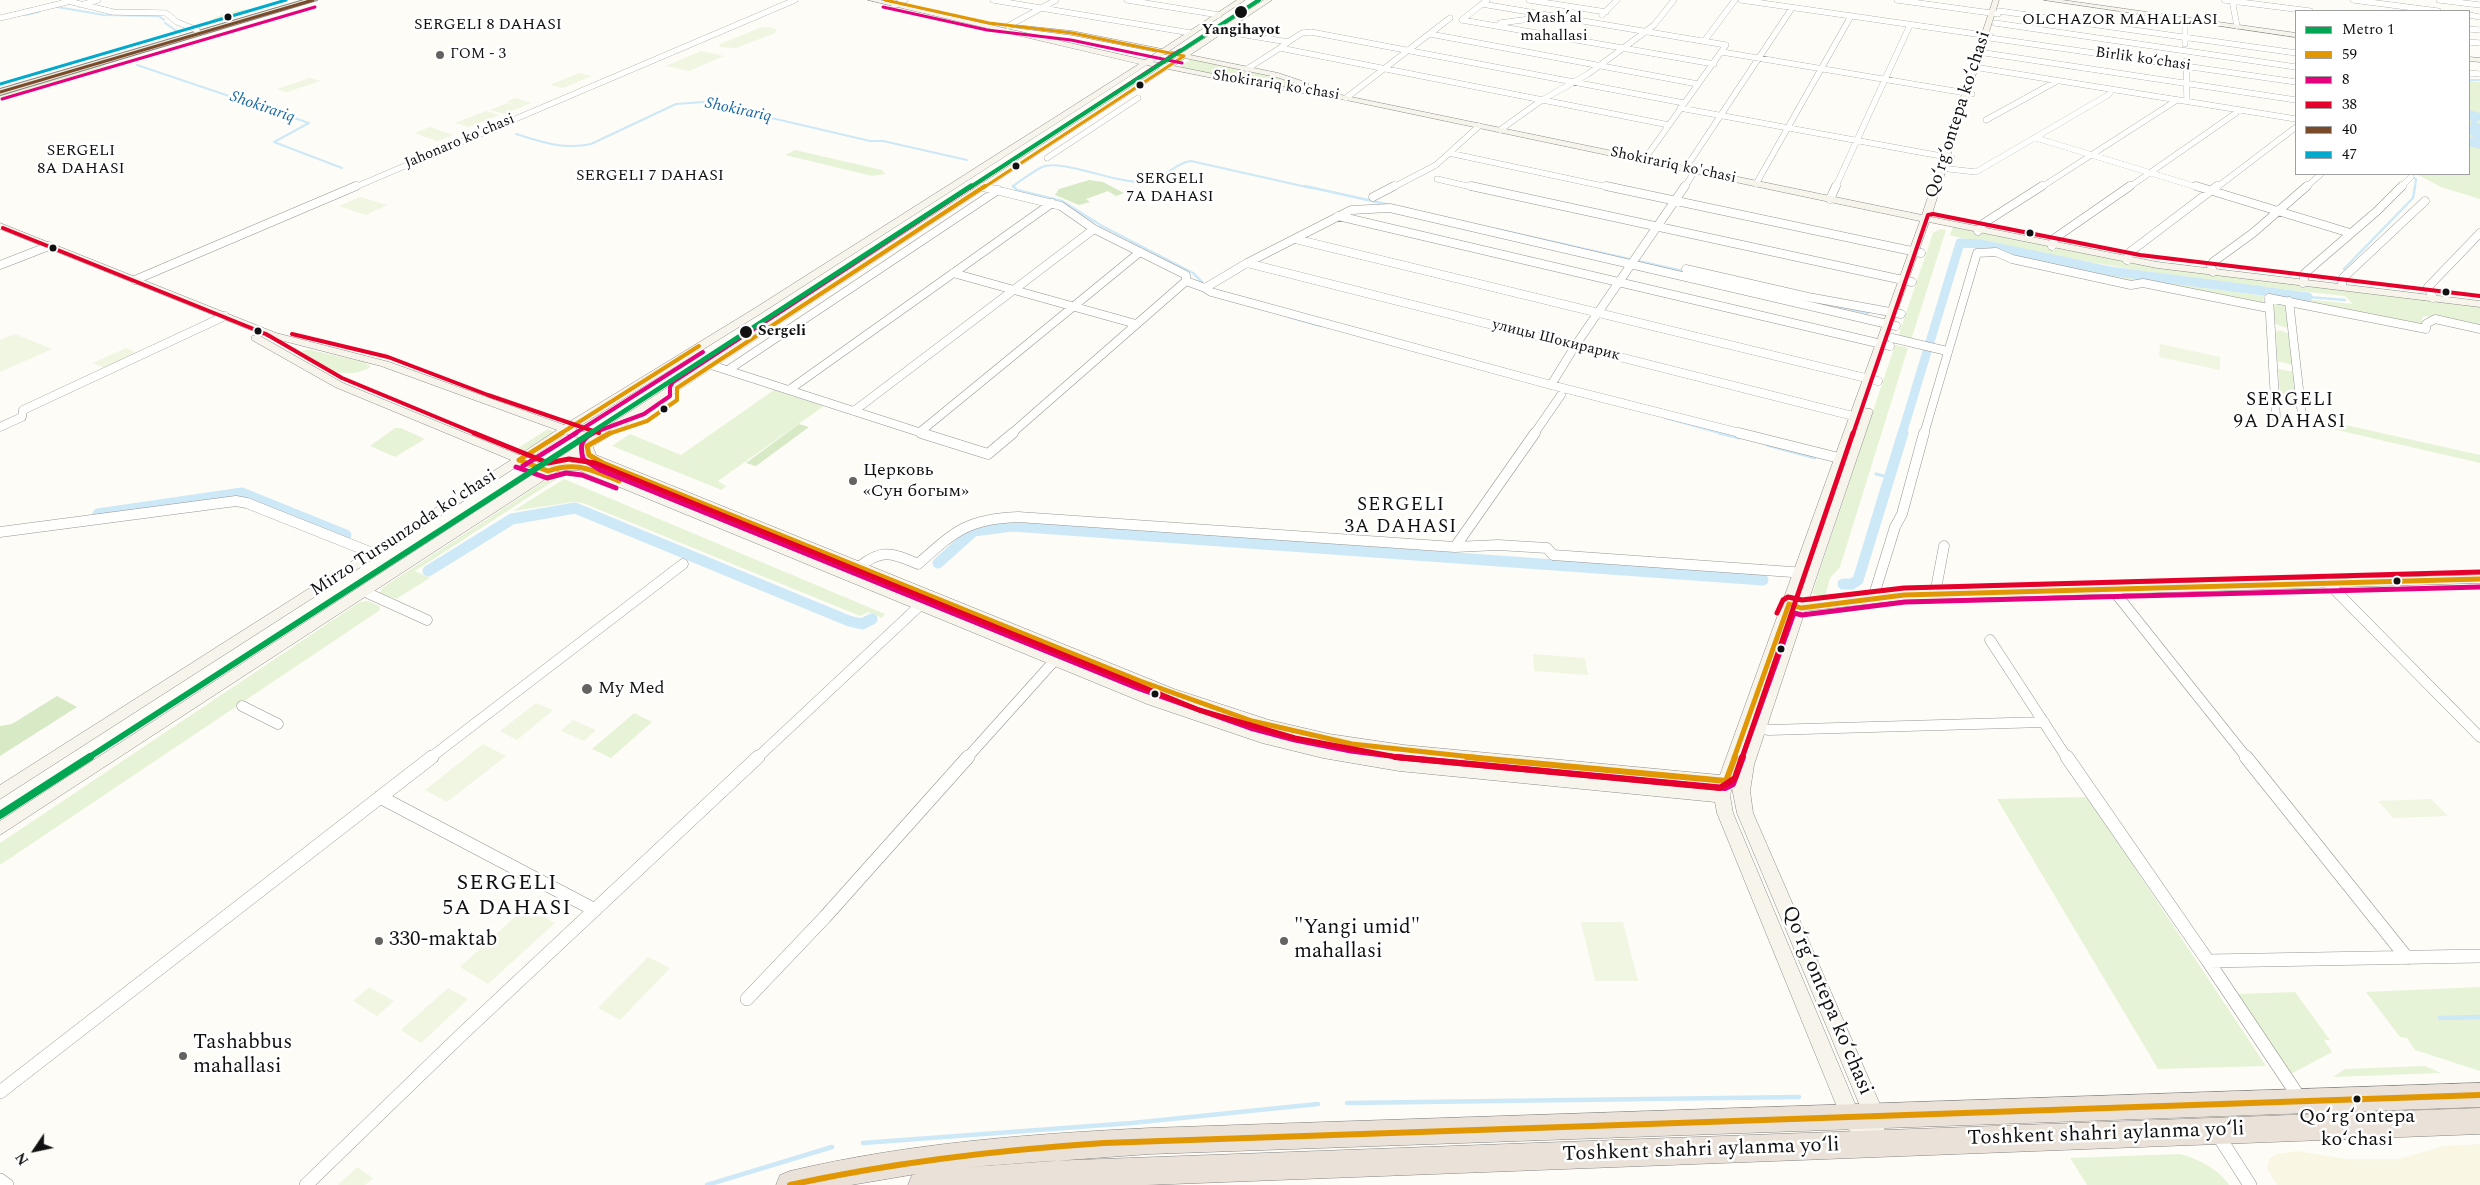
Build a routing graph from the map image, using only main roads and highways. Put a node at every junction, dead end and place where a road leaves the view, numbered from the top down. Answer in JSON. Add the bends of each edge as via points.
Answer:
{"nodes":[{"id":1,"x":299,"y":0,"type":"edge"},
{"id":2,"x":310,"y":0,"type":"edge"},
{"id":3,"x":871,"y":0,"type":"edge"},
{"id":4,"x":885,"y":0,"type":"edge"},
{"id":5,"x":1242,"y":0,"type":"edge"},
{"id":6,"x":1269,"y":0,"type":"edge"},
{"id":7,"x":1996,"y":0,"type":"edge"},
{"id":8,"x":2002,"y":0,"type":"edge"},
{"id":9,"x":2047,"y":0,"type":"edge"},
{"id":10,"x":2060,"y":0,"type":"edge"},
{"id":11,"x":899,"y":3,"type":"edge"},
{"id":12,"x":2086,"y":3,"type":"edge"},
{"id":13,"x":1996,"y":12,"type":"junction"},
{"id":14,"x":2295,"y":34,"type":"edge"},
{"id":15,"x":1988,"y":37,"type":"junction"},
{"id":16,"x":149,"y":46,"type":"junction"},
{"id":17,"x":1163,"y":52,"type":"junction"},
{"id":18,"x":1184,"y":56,"type":"junction"},
{"id":19,"x":1146,"y":63,"type":"junction"},
{"id":20,"x":1168,"y":66,"type":"junction"},
{"id":21,"x":0,"y":88,"type":"edge"},
{"id":22,"x":0,"y":92,"type":"edge"},
{"id":23,"x":1969,"y":93,"type":"junction"},
{"id":24,"x":1348,"y":97,"type":"junction"},
{"id":25,"x":1058,"y":120,"type":"junction"},
{"id":26,"x":1075,"y":126,"type":"junction"},
{"id":27,"x":1501,"y":129,"type":"junction"},
{"id":28,"x":1949,"y":157,"type":"junction"},
{"id":29,"x":1685,"y":168,"type":"junction"},
{"id":30,"x":1757,"y":183,"type":"junction"},
{"id":31,"x":1929,"y":219,"type":"junction"},
{"id":32,"x":0,"y":226,"type":"edge"},
{"id":33,"x":0,"y":235,"type":"edge"},
{"id":34,"x":855,"y":249,"type":"junction"},
{"id":35,"x":877,"y":256,"type":"junction"},
{"id":36,"x":2303,"y":281,"type":"junction"},
{"id":37,"x":129,"y":282,"type":"junction"},
{"id":38,"x":2432,"y":296,"type":"junction"},
{"id":39,"x":2480,"y":302,"type":"edge"},
{"id":40,"x":220,"y":319,"type":"junction"},
{"id":41,"x":566,"y":429,"type":"junction"},
{"id":42,"x":592,"y":443,"type":"junction"},
{"id":43,"x":519,"y":460,"type":"junction"},
{"id":44,"x":552,"y":469,"type":"junction"},
{"id":45,"x":413,"y":530,"type":"junction"},
{"id":46,"x":440,"y":541,"type":"junction"},
{"id":47,"x":2480,"y":579,"type":"edge"},
{"id":48,"x":925,"y":600,"type":"junction"},
{"id":49,"x":1795,"y":606,"type":"junction"},
{"id":50,"x":1730,"y":786,"type":"junction"},
{"id":51,"x":0,"y":793,"type":"edge"},
{"id":52,"x":0,"y":829,"type":"edge"},
{"id":53,"x":2480,"y":1095,"type":"edge"},
{"id":54,"x":1863,"y":1116,"type":"junction"},
{"id":55,"x":2480,"y":1121,"type":"edge"},
{"id":56,"x":1333,"y":1135,"type":"junction"},
{"id":57,"x":1150,"y":1141,"type":"junction"},
{"id":58,"x":1874,"y":1144,"type":"junction"},
{"id":59,"x":1335,"y":1165,"type":"junction"},
{"id":60,"x":1149,"y":1171,"type":"junction"},
{"id":61,"x":790,"y":1185,"type":"edge"},
{"id":62,"x":922,"y":1185,"type":"edge"}],
"edges":[{"from":1,"to":16,"type":"main road"},
{"from":2,"to":16,"type":"main road"},
{"from":3,"to":11,"type":"main road","name":"Shokirariq ko'chasi"},
{"from":4,"to":11,"type":"main road","name":"Shokirariq ko'chasi"},
{"from":5,"to":17,"type":"main road","name":"Mirzo Tursunzoda ko'chasi"},
{"from":6,"to":18,"type":"main road","name":"Mirzo Tursunzoda ko'chasi"},
{"from":7,"to":13,"type":"main road","name":"Qoʻrgʻontepa koʻchasi"},
{"from":8,"to":13,"type":"main road","name":"Qoʻrgʻontepa koʻchasi"},
{"from":9,"to":12,"type":"main road"},
{"from":10,"to":12,"type":"main road"},
{"from":11,"to":17,"type":"main road","name":"Shokirariq ko'chasi","via":[[1008,26],[1072,33]]},
{"from":11,"to":19,"type":"main road","name":"Shokirariq ko'chasi"},
{"from":12,"to":14,"type":"main road"},
{"from":13,"to":15,"type":"main road","name":"Qoʻrgʻontepa koʻchasi"},
{"from":13,"to":15,"type":"main road","name":"Qoʻrgʻontepa koʻchasi"},
{"from":15,"to":23,"type":"main road","name":"Qoʻrgʻontepa koʻchasi"},
{"from":15,"to":23,"type":"main road","name":"Qoʻrgʻontepa koʻchasi"},
{"from":16,"to":21,"type":"main road"},
{"from":16,"to":22,"type":"main road"},
{"from":17,"to":18,"type":"main road","name":"Shokirariq ko'chasi"},
{"from":17,"to":19,"type":"main road","name":"Mirzo Tursunzoda ko'chasi"},
{"from":18,"to":20,"type":"main road","name":"Mirzo Tursunzoda ko'chasi"},
{"from":18,"to":24,"type":"main road","name":"Shokirariq ko'chasi","via":[[1247,69]]},
{"from":19,"to":20,"type":"main road","name":"Shokirariq ko'chasi"},
{"from":19,"to":25,"type":"main road","name":"Mirzo Tursunzoda ko'chasi"},
{"from":20,"to":24,"type":"main road","name":"Shokirariq ko'chasi","via":[[1263,86]]},
{"from":20,"to":26,"type":"main road","name":"Mirzo Tursunzoda ko'chasi"},
{"from":23,"to":28,"type":"main road","name":"Qoʻrgʻontepa koʻchasi"},
{"from":24,"to":27,"type":"main road","name":"Shokirariq ko'chasi"},
{"from":24,"to":27,"type":"main road","name":"Shokirariq ko'chasi"},
{"from":25,"to":26,"type":"main road","via":[[1070,121]]},
{"from":25,"to":34,"type":"main road","name":"Mirzo Tursunzoda ko'chasi"},
{"from":26,"to":35,"type":"main road","name":"Mirzo Tursunzoda ko'chasi"},
{"from":27,"to":29,"type":"main road","name":"Shokirariq ko'chasi"},
{"from":28,"to":31,"type":"main road","name":"Qoʻrgʻontepa koʻchasi"},
{"from":28,"to":31,"type":"main road","name":"Qoʻrgʻontepa koʻchasi","via":[[1948,169]]},
{"from":29,"to":30,"type":"main road","name":"Shokirariq ko'chasi"},
{"from":29,"to":30,"type":"main road","name":"Shokirariq ko'chasi"},
{"from":30,"to":31,"type":"main road","name":"Shokirariq ko'chasi"},
{"from":31,"to":36,"type":"main road","name":"Shokirariq ko'chasi","via":[[2127,259]]},
{"from":31,"to":49,"type":"main road","name":"Qoʻrgʻontepa koʻchasi"},
{"from":32,"to":37,"type":"main road"},
{"from":33,"to":37,"type":"main road"},
{"from":34,"to":35,"type":"main road","via":[[856,254],[862,256]]},
{"from":34,"to":41,"type":"main road","name":"Mirzo Tursunzoda ko'chasi"},
{"from":35,"to":42,"type":"main road","name":"Mirzo Tursunzoda ko'chasi"},
{"from":36,"to":38,"type":"main road","name":"Shokirariq ko'chasi"},
{"from":36,"to":38,"type":"main road","name":"Shokirariq ko'chasi"},
{"from":37,"to":40,"type":"main road"},
{"from":38,"to":39,"type":"main road","name":"Shokirariq ko'chasi"},
{"from":40,"to":41,"type":"main road","via":[[285,340],[385,364]]},
{"from":40,"to":43,"type":"main road","via":[[339,385]]},
{"from":41,"to":42,"type":"main road"},
{"from":41,"to":43,"type":"main road","name":"Mirzo Tursunzoda ko'chasi"},
{"from":42,"to":44,"type":"main road","name":"Mirzo Tursunzoda ko'chasi"},
{"from":42,"to":48,"type":"main road","via":[[589,455],[596,460],[859,567]]},
{"from":43,"to":44,"type":"main road"},
{"from":43,"to":45,"type":"main road","name":"Mirzo Tursunzoda ko'chasi"},
{"from":44,"to":46,"type":"main road","name":"Mirzo Tursunzoda ko'chasi"},
{"from":44,"to":48,"type":"main road","via":[[578,466],[592,470]]},
{"from":45,"to":46,"type":"main road","via":[[437,531]]},
{"from":45,"to":51,"type":"main road","name":"Mirzo Tursunzoda ko'chasi"},
{"from":46,"to":52,"type":"main road","name":"Mirzo Tursunzoda ko'chasi"},
{"from":47,"to":49,"type":"main road","via":[[1935,594]]},
{"from":48,"to":50,"type":"main road","via":[[1169,693],[1298,733],[1404,751]]},
{"from":48,"to":50,"type":"main road","via":[[1055,660],[1197,717],[1323,752],[1399,765]]},
{"from":49,"to":50,"type":"main road","name":"Qoʻrgʻontepa koʻchasi"},
{"from":49,"to":50,"type":"main road","name":"Qoʻrgʻontepa koʻchasi","via":[[1759,728]]},
{"from":50,"to":54,"type":"main road","name":"Qoʻrgʻontepa koʻchasi","via":[[1725,813],[1744,862]]},
{"from":53,"to":54,"type":"highway","name":"Toshkent shahri aylanma yoʻli"},
{"from":54,"to":56,"type":"highway","name":"Toshkent shahri aylanma yoʻli"},
{"from":54,"to":58,"type":"main road","name":"Qoʻrgʻontepa koʻchasi"},
{"from":55,"to":58,"type":"highway","name":"Toshkent shahri aylanma yoʻli"},
{"from":56,"to":57,"type":"highway","name":"Toshkent shahri aylanma yoʻli"},
{"from":56,"to":59,"type":"highway","via":[[1324,1150]]},
{"from":57,"to":60,"type":"highway","via":[[1156,1147],[1158,1157],[1156,1165]]},
{"from":57,"to":61,"type":"highway","name":"Toshkent shahri aylanma yoʻli","via":[[939,1156],[839,1172]]},
{"from":58,"to":59,"type":"highway","name":"Toshkent shahri aylanma yoʻli"},
{"from":59,"to":60,"type":"highway","name":"Toshkent shahri aylanma yoʻli"},
{"from":60,"to":62,"type":"highway","name":"Toshkent shahri aylanma yoʻli"}]}
